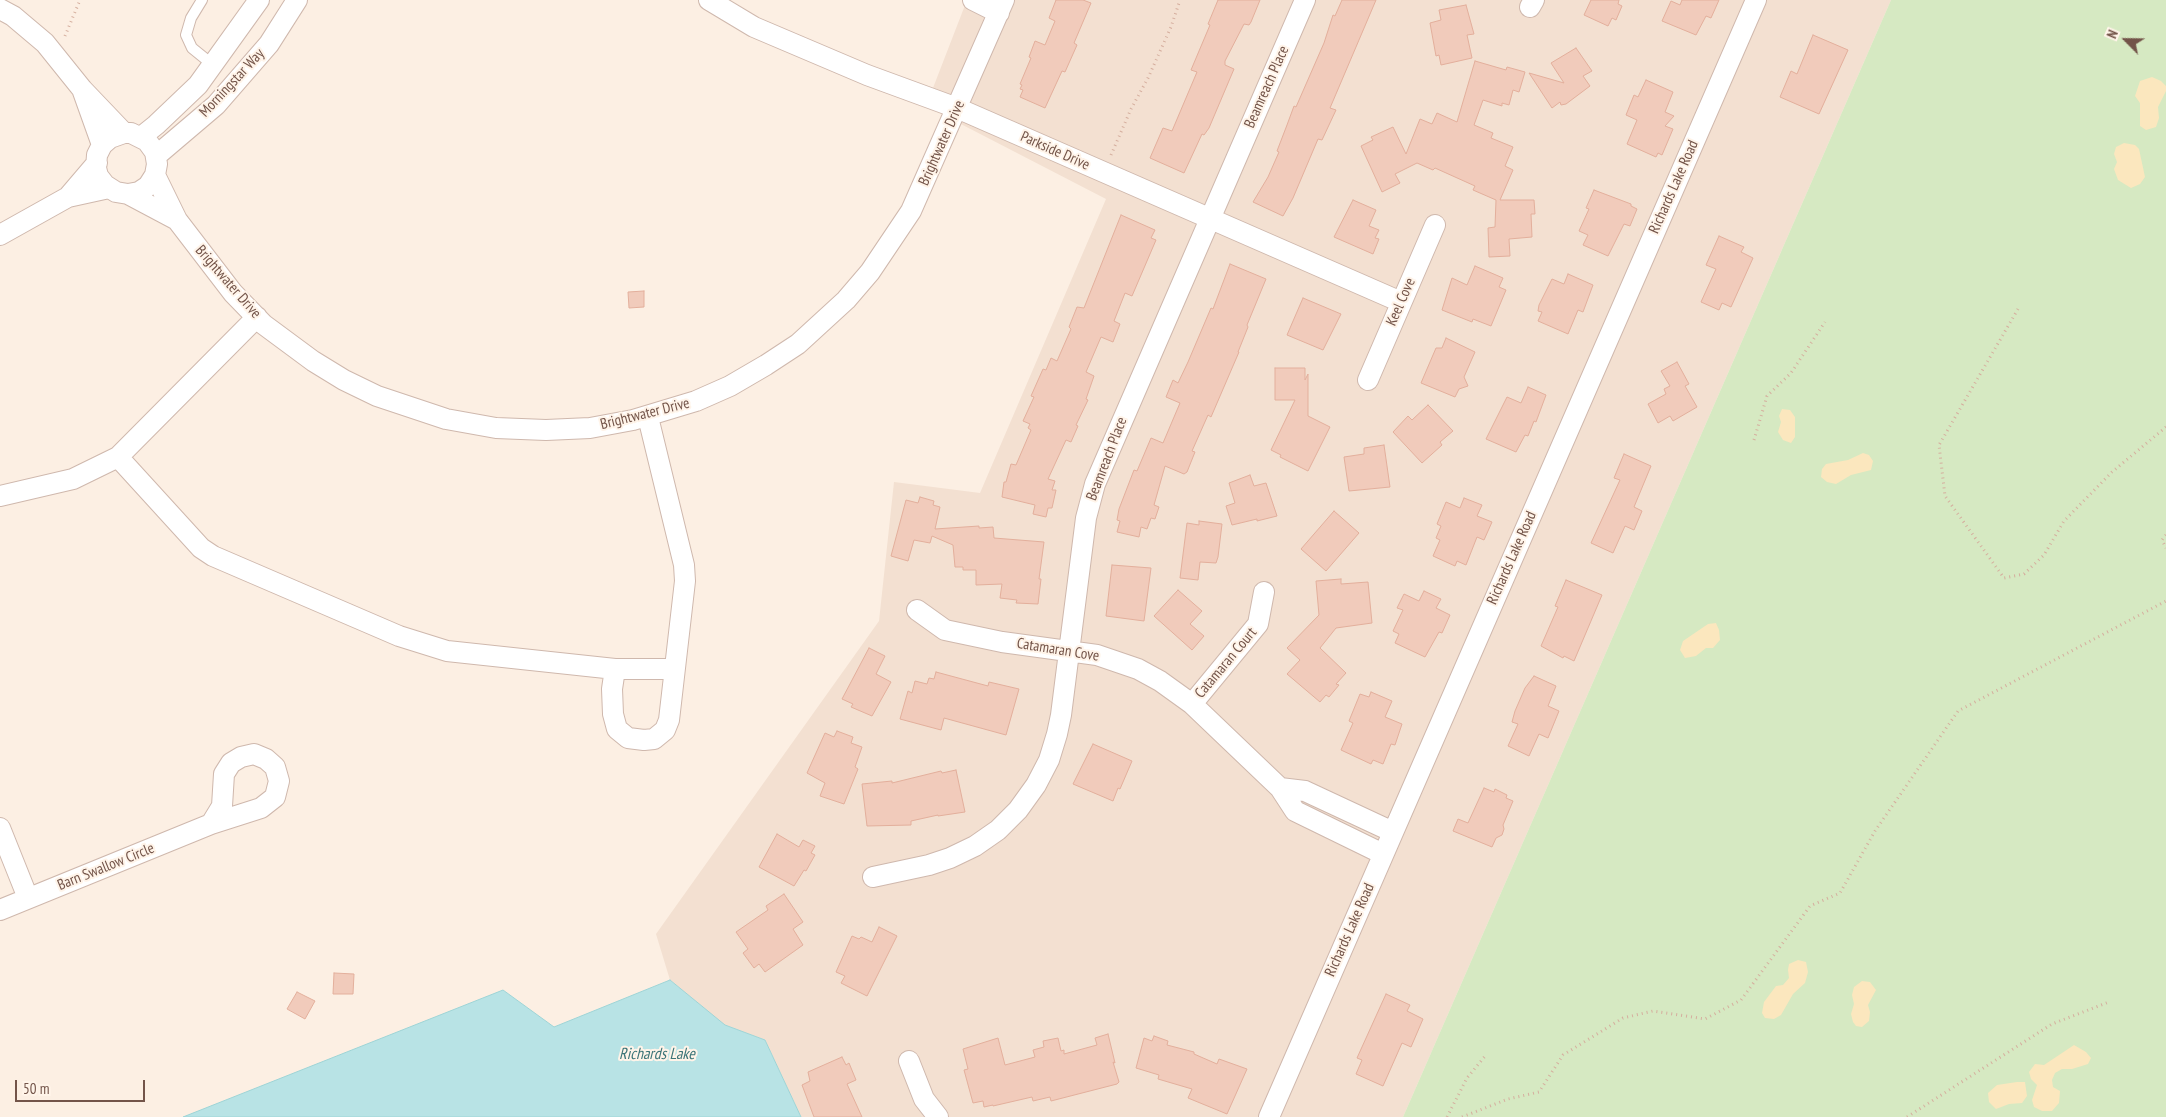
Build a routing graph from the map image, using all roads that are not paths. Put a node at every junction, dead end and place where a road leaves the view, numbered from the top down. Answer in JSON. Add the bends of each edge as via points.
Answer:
{"nodes":[{"id":1,"x":202,"y":0,"type":"edge"},
{"id":2,"x":259,"y":0,"type":"edge"},
{"id":3,"x":296,"y":0,"type":"edge"},
{"id":4,"x":710,"y":0,"type":"edge"},
{"id":5,"x":973,"y":0,"type":"edge"},
{"id":6,"x":1305,"y":0,"type":"edge"},
{"id":7,"x":1756,"y":0,"type":"edge"},
{"id":8,"x":1002,"y":6,"type":"edge"},
{"id":9,"x":0,"y":10,"type":"edge"},
{"id":10,"x":214,"y":65,"type":"junction"},
{"id":11,"x":82,"y":89,"type":"junction"},
{"id":12,"x":957,"y":108,"type":"junction"},
{"id":13,"x":132,"y":135,"type":"junction"},
{"id":14,"x":99,"y":154,"type":"junction"},
{"id":15,"x":155,"y":165,"type":"junction"},
{"id":16,"x":108,"y":188,"type":"junction"},
{"id":17,"x":128,"y":194,"type":"junction"},
{"id":18,"x":68,"y":197,"type":"junction"},
{"id":19,"x":1209,"y":218,"type":"junction"},
{"id":20,"x":177,"y":220,"type":"junction"},
{"id":21,"x":1435,"y":225,"type":"dead end"},
{"id":22,"x":0,"y":235,"type":"edge"},
{"id":23,"x":1402,"y":302,"type":"junction"},
{"id":24,"x":257,"y":317,"type":"junction"},
{"id":25,"x":1368,"y":380,"type":"dead end"},
{"id":26,"x":648,"y":417,"type":"junction"},
{"id":27,"x":118,"y":457,"type":"junction"},
{"id":28,"x":0,"y":496,"type":"edge"},
{"id":29,"x":1264,"y":592,"type":"dead end"},
{"id":30,"x":917,"y":610,"type":"dead end"},
{"id":31,"x":1069,"y":650,"type":"junction"},
{"id":32,"x":615,"y":669,"type":"junction"},
{"id":33,"x":674,"y":669,"type":"junction"},
{"id":34,"x":1192,"y":704,"type":"junction"},
{"id":35,"x":1280,"y":788,"type":"junction"},
{"id":36,"x":211,"y":824,"type":"dead end"},
{"id":37,"x":0,"y":828,"type":"edge"},
{"id":38,"x":1393,"y":832,"type":"junction"},
{"id":39,"x":1383,"y":854,"type":"junction"},
{"id":40,"x":872,"y":877,"type":"dead end"},
{"id":41,"x":28,"y":898,"type":"junction"},
{"id":42,"x":0,"y":910,"type":"edge"},
{"id":43,"x":909,"y":1061,"type":"dead end"},
{"id":44,"x":938,"y":1117,"type":"edge"},
{"id":45,"x":1269,"y":1117,"type":"edge"}],
"edges":[{"from":1,"to":10,"type":"lane","via":[[191,18],[186,35],[192,48]]},
{"from":2,"to":10,"type":"street","name":"Morningstar Way"},
{"from":3,"to":15,"type":"street","name":"Morningstar Way","via":[[269,44],[216,105]]},
{"from":4,"to":12,"type":"street","name":"Parkside Drive","via":[[754,27],[867,75]]},
{"from":5,"to":8,"type":"street"},
{"from":6,"to":19,"type":"street","name":"Beamreach Place"},
{"from":7,"to":38,"type":"street","name":"Richards Lake Road"},
{"from":8,"to":12,"type":"street","name":"Brightwater Drive"},
{"from":9,"to":11,"type":"street","via":[[13,16],[45,43]]},
{"from":10,"to":13,"type":"street","name":"Morningstar Way","via":[[156,126]]},
{"from":11,"to":13,"type":"street"},
{"from":11,"to":14,"type":"street"},
{"from":12,"to":19,"type":"street","name":"Parkside Drive"},
{"from":12,"to":26,"type":"street","name":"Brightwater Drive","via":[[910,211],[876,265],[846,300],[766,366],[696,401]]},
{"from":13,"to":14,"type":"street","via":[[110,138]]},
{"from":13,"to":15,"type":"street","via":[[147,141]]},
{"from":14,"to":16,"type":"street","via":[[98,176]]},
{"from":14,"to":18,"type":"street"},
{"from":15,"to":17,"type":"street","via":[[148,186]]},
{"from":15,"to":20,"type":"street"},
{"from":16,"to":17,"type":"street"},
{"from":16,"to":18,"type":"street"},
{"from":17,"to":20,"type":"street"},
{"from":18,"to":22,"type":"street"},
{"from":19,"to":23,"type":"street","name":"Parkside Drive"},
{"from":19,"to":31,"type":"street","name":"Beamreach Place","via":[[1095,484],[1086,518]]},
{"from":20,"to":24,"type":"street","name":"Brightwater Drive","via":[[227,286]]},
{"from":21,"to":23,"type":"street","name":"Keel Cove"},
{"from":23,"to":25,"type":"street","name":"Keel Cove"},
{"from":24,"to":26,"type":"street","name":"Brightwater Drive","via":[[295,349],[344,380],[404,407],[446,419],[496,428],[546,430],[590,428]]},
{"from":24,"to":27,"type":"street"},
{"from":26,"to":33,"type":"street","via":[[684,566]]},
{"from":27,"to":28,"type":"street","via":[[73,479]]},
{"from":27,"to":32,"type":"street","via":[[201,548],[399,636],[447,651]]},
{"from":29,"to":34,"type":"street","name":"Catamaran Court","via":[[1258,624]]},
{"from":30,"to":31,"type":"street","name":"Catamaran Cove","via":[[945,630],[1002,642]]},
{"from":31,"to":34,"type":"street","name":"Catamaran Cove","via":[[1097,655],[1138,670],[1173,689]]},
{"from":31,"to":40,"type":"street","name":"Beamreach Place","via":[[1058,734],[1049,760],[1018,810],[998,830],[950,858]]},
{"from":32,"to":33,"type":"street"},
{"from":32,"to":33,"type":"street","via":[[613,706],[617,729],[628,738],[644,740],[654,739],[665,730]]},
{"from":34,"to":35,"type":"street","name":"Catamaran Cove"},
{"from":35,"to":38,"type":"street","via":[[1305,791]]},
{"from":35,"to":39,"type":"street","name":"Catamaran Cove","via":[[1295,811]]},
{"from":36,"to":41,"type":"street","name":"Barn Swallow Circle"},
{"from":37,"to":41,"type":"street"},
{"from":38,"to":39,"type":"street","name":"Richards Lake Road"},
{"from":39,"to":45,"type":"street","name":"Richards Lake Road"},
{"from":41,"to":42,"type":"street","name":"Barn Swallow Circle"},
{"from":43,"to":44,"type":"street","via":[[924,1099]]}]}
